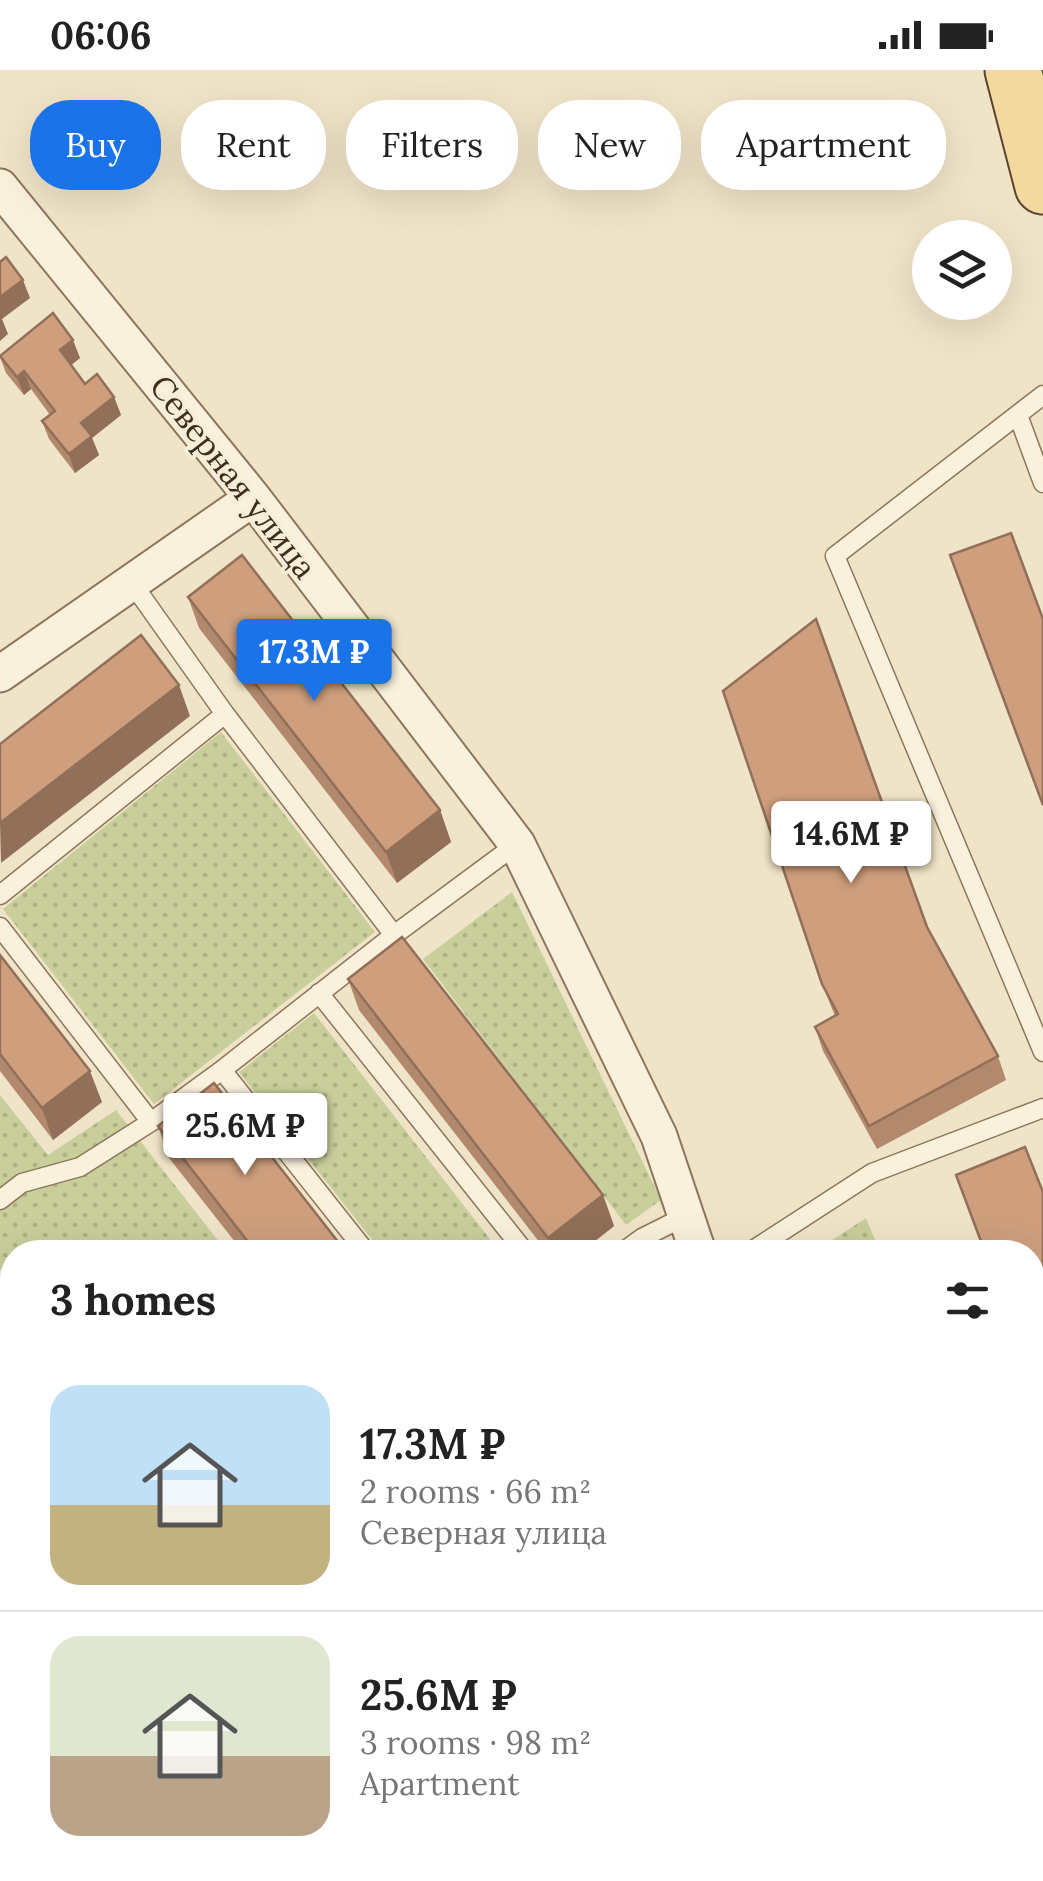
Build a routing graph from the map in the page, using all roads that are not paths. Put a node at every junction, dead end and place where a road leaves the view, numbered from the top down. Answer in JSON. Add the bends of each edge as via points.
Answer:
{"nodes":[{"id":1,"x":1013,"y":70,"type":"edge"},
{"id":2,"x":1043,"y":186,"type":"edge"},
{"id":3,"x":0,"y":187,"type":"edge"},
{"id":4,"x":1043,"y":395,"type":"edge"},
{"id":5,"x":1018,"y":415,"type":"junction"},
{"id":6,"x":1043,"y":483,"type":"edge"},
{"id":7,"x":253,"y":498,"type":"junction"},
{"id":8,"x":132,"y":583,"type":"junction"},
{"id":9,"x":0,"y":674,"type":"edge"},
{"id":10,"x":224,"y":714,"type":"junction"},
{"id":11,"x":517,"y":844,"type":"junction"},
{"id":12,"x":0,"y":895,"type":"edge"},
{"id":13,"x":0,"y":927,"type":"edge"},
{"id":14,"x":394,"y":935,"type":"junction"},
{"id":15,"x":319,"y":993,"type":"junction"},
{"id":16,"x":1043,"y":1052,"type":"edge"},
{"id":17,"x":222,"y":1070,"type":"junction"},
{"id":18,"x":1043,"y":1108,"type":"edge"},
{"id":19,"x":151,"y":1122,"type":"junction"},
{"id":20,"x":0,"y":1200,"type":"edge"},
{"id":21,"x":684,"y":1216,"type":"junction"},
{"id":22,"x":357,"y":1240,"type":"edge"},
{"id":23,"x":515,"y":1240,"type":"edge"},
{"id":24,"x":639,"y":1240,"type":"edge"},
{"id":25,"x":693,"y":1240,"type":"edge"},
{"id":26,"x":769,"y":1240,"type":"edge"}],
"edges":[{"from":1,"to":2,"type":"main road"},
{"from":3,"to":7,"type":"street","name":"Северная улица"},
{"from":4,"to":5,"type":"lane"},
{"from":5,"to":6,"type":"lane"},
{"from":5,"to":16,"type":"lane","via":[[835,556]]},
{"from":7,"to":8,"type":"street"},
{"from":7,"to":11,"type":"street","name":"Северная улица"},
{"from":8,"to":9,"type":"street"},
{"from":8,"to":10,"type":"lane"},
{"from":10,"to":12,"type":"lane"},
{"from":10,"to":14,"type":"lane"},
{"from":11,"to":14,"type":"lane"},
{"from":11,"to":21,"type":"street","name":"Северная улица","via":[[658,1136]]},
{"from":13,"to":19,"type":"lane"},
{"from":14,"to":15,"type":"lane"},
{"from":15,"to":17,"type":"lane"},
{"from":15,"to":23,"type":"lane"},
{"from":17,"to":19,"type":"lane"},
{"from":17,"to":22,"type":"lane"},
{"from":18,"to":26,"type":"lane","via":[[872,1173]]},
{"from":19,"to":20,"type":"lane","via":[[80,1167],[22,1183]]},
{"from":21,"to":24,"type":"lane"},
{"from":21,"to":25,"type":"street","name":"Северная улица"}]}
